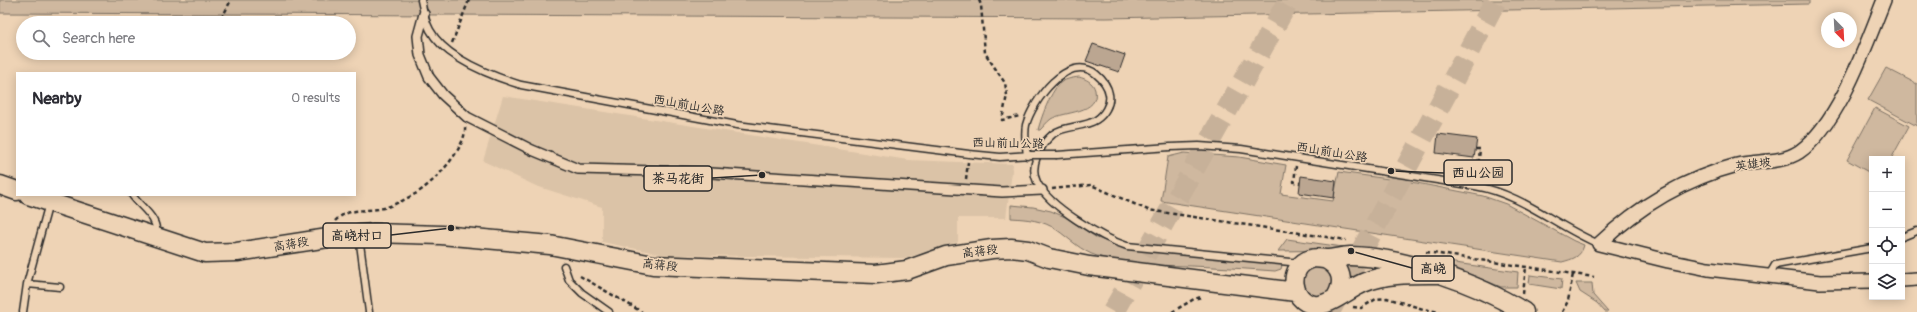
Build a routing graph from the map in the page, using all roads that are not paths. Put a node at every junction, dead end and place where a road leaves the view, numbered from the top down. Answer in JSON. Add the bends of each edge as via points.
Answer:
{"nodes":[{"id":1,"x":421,"y":0,"type":"edge"},
{"id":2,"x":1884,"y":0,"type":"edge"},
{"id":3,"x":424,"y":14,"type":"junction"},
{"id":4,"x":1029,"y":156,"type":"junction"},
{"id":5,"x":0,"y":185,"type":"edge"},
{"id":6,"x":1042,"y":190,"type":"junction"},
{"id":7,"x":16,"y":191,"type":"edge"},
{"id":8,"x":31,"y":196,"type":"edge"},
{"id":9,"x":133,"y":196,"type":"edge"},
{"id":10,"x":49,"y":202,"type":"junction"},
{"id":11,"x":1917,"y":231,"type":"edge"},
{"id":12,"x":358,"y":234,"type":"junction"},
{"id":13,"x":1905,"y":236,"type":"edge"},
{"id":14,"x":156,"y":237,"type":"junction"},
{"id":15,"x":1599,"y":244,"type":"junction"},
{"id":16,"x":1869,"y":248,"type":"edge"},
{"id":17,"x":1325,"y":259,"type":"junction"},
{"id":18,"x":1303,"y":263,"type":"junction"},
{"id":19,"x":564,"y":266,"type":"road end"},
{"id":20,"x":1438,"y":274,"type":"junction"},
{"id":21,"x":1768,"y":277,"type":"junction"},
{"id":22,"x":1917,"y":279,"type":"edge"},
{"id":23,"x":1905,"y":280,"type":"edge"},
{"id":24,"x":1869,"y":281,"type":"edge"},
{"id":25,"x":27,"y":284,"type":"junction"},
{"id":26,"x":60,"y":287,"type":"dead end"},
{"id":27,"x":1296,"y":292,"type":"junction"},
{"id":28,"x":1341,"y":302,"type":"junction"},
{"id":29,"x":1523,"y":304,"type":"edge"},
{"id":30,"x":23,"y":312,"type":"edge"},
{"id":31,"x":369,"y":312,"type":"edge"},
{"id":32,"x":609,"y":312,"type":"edge"}],
"edges":[{"from":1,"to":3,"type":"lane","name":"西山前山公路"},
{"from":2,"to":15,"type":"street","name":"英雄坡","via":[[1841,99],[1812,141],[1798,152],[1775,162],[1742,164],[1676,187],[1620,224]]},
{"from":3,"to":4,"type":"lane","name":"西山前山公路","via":[[430,31],[474,68],[521,85],[737,125],[969,154]]},
{"from":3,"to":6,"type":"street","via":[[418,36],[420,55],[429,77],[443,95],[467,117],[578,169],[696,172],[1002,192]]},
{"from":4,"to":6,"type":"lane","via":[[1026,127],[1030,114],[1052,82],[1072,70],[1084,69],[1094,73],[1102,80],[1110,95],[1109,103],[1097,119],[1088,124],[1063,129],[1044,145],[1035,162],[1034,171]]},
{"from":4,"to":15,"type":"lane","name":"西山前山公路","bridge":true,"via":[[1170,146],[1241,149],[1475,186],[1507,194]]},
{"from":5,"to":7,"type":"main road"},
{"from":6,"to":18,"type":"lane","via":[[1087,227],[1127,246]]},
{"from":8,"to":10,"type":"main road","name":"高蒋段"},
{"from":9,"to":14,"type":"lane","via":[[152,217],[157,227]]},
{"from":10,"to":14,"type":"main road","name":"高蒋段"},
{"from":10,"to":25,"type":"lane"},
{"from":11,"to":13,"type":"lane"},
{"from":12,"to":14,"type":"main road","name":"高蒋段","via":[[218,253],[205,253]]},
{"from":12,"to":27,"type":"main road","name":"高蒋段","via":[[441,235],[550,245],[652,265],[876,274],[906,270],[946,256],[1011,248],[1089,266]]},
{"from":12,"to":31,"type":"lane"},
{"from":15,"to":21,"type":"street","via":[[1675,262]]},
{"from":16,"to":21,"type":"lane","via":[[1775,264]]},
{"from":17,"to":18,"type":"main road","via":[[1318,257]]},
{"from":17,"to":20,"type":"main road","via":[[1349,256],[1395,262]]},
{"from":17,"to":28,"type":"main road","via":[[1332,262],[1341,275]]},
{"from":18,"to":27,"type":"main road","via":[[1295,276]]},
{"from":19,"to":32,"type":"lane","via":[[569,280],[582,293]]},
{"from":20,"to":28,"type":"main road","via":[[1406,274],[1364,282]]},
{"from":20,"to":29,"type":"main road"},
{"from":21,"to":24,"type":"street","via":[[1820,282]]},
{"from":22,"to":23,"type":"street"},
{"from":25,"to":26,"type":"lane"},
{"from":25,"to":30,"type":"lane"},
{"from":27,"to":28,"type":"main road","via":[[1314,305]]}]}
